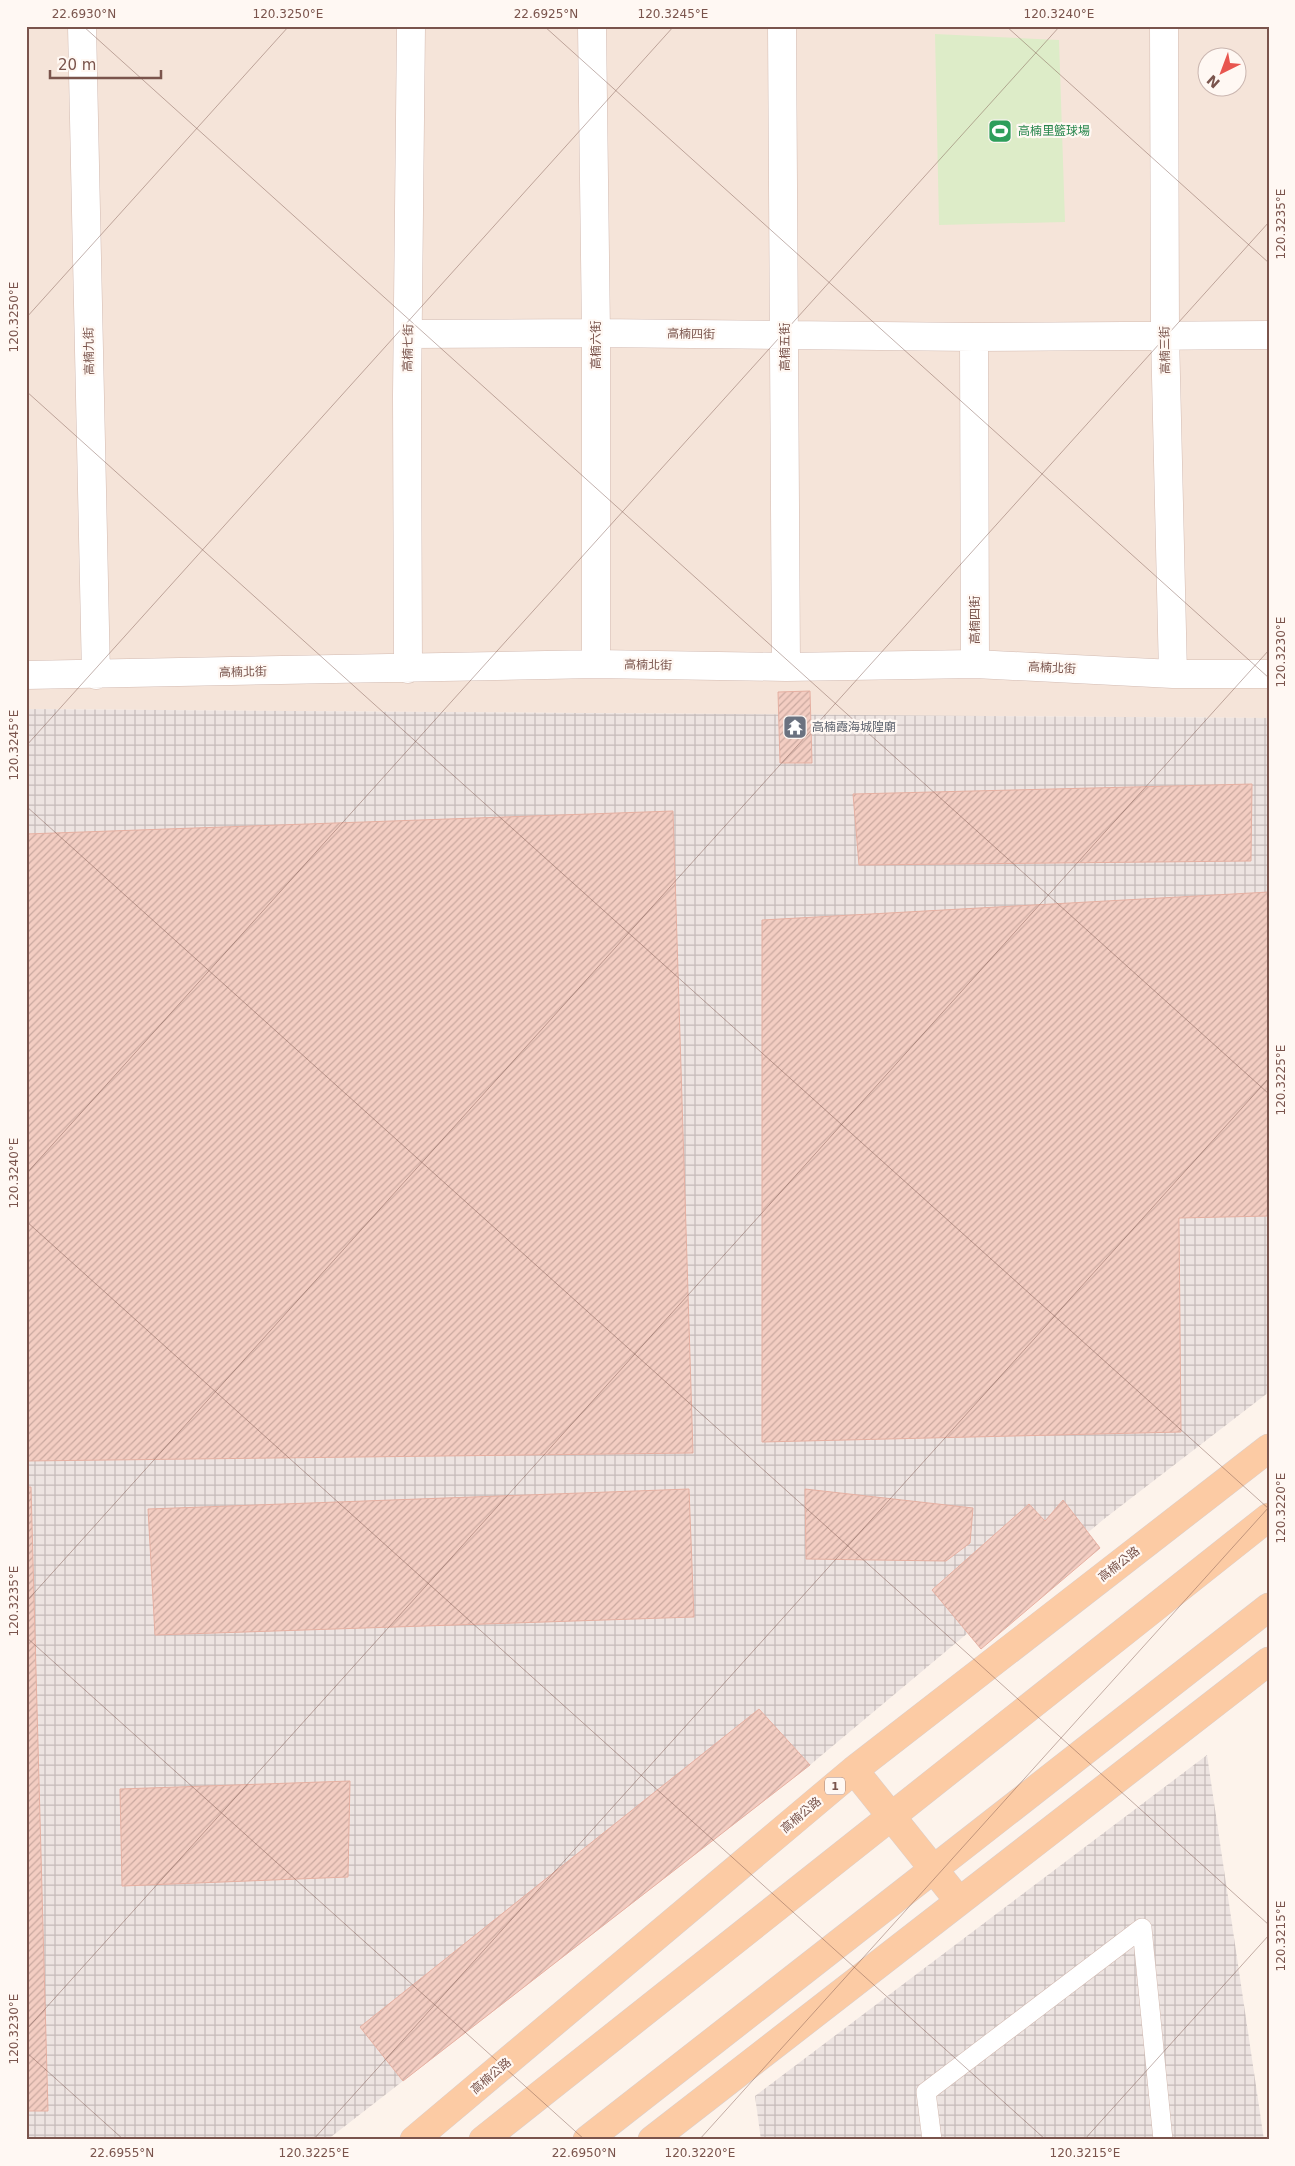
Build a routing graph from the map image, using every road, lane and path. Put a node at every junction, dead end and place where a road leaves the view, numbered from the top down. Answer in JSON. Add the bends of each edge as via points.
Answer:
{"nodes":[{"id":1,"x":82,"y":26,"type":"edge"},
{"id":2,"x":411,"y":26,"type":"edge"},
{"id":3,"x":592,"y":26,"type":"edge"},
{"id":4,"x":782,"y":26,"type":"edge"},
{"id":5,"x":1164,"y":26,"type":"edge"},
{"id":6,"x":596,"y":333,"type":"junction"},
{"id":7,"x":408,"y":334,"type":"junction"},
{"id":8,"x":1165,"y":334,"type":"junction"},
{"id":9,"x":785,"y":335,"type":"junction"},
{"id":10,"x":1269,"y":335,"type":"edge"},
{"id":11,"x":974,"y":336,"type":"junction"},
{"id":12,"x":596,"y":664,"type":"junction"},
{"id":13,"x":975,"y":664,"type":"junction"},
{"id":14,"x":786,"y":667,"type":"junction"},
{"id":15,"x":408,"y":669,"type":"junction"},
{"id":16,"x":1173,"y":674,"type":"junction"},
{"id":17,"x":1269,"y":674,"type":"edge"},
{"id":18,"x":26,"y":675,"type":"edge"},
{"id":19,"x":96,"y":675,"type":"junction"},
{"id":20,"x":1269,"y":1448,"type":"edge"},
{"id":21,"x":1269,"y":1517,"type":"edge"},
{"id":22,"x":1269,"y":1607,"type":"edge"},
{"id":23,"x":1269,"y":1661,"type":"edge"},
{"id":24,"x":854,"y":1770,"type":"junction"},
{"id":25,"x":890,"y":1815,"type":"junction"},
{"id":26,"x":933,"y":1869,"type":"junction"},
{"id":27,"x":959,"y":1901,"type":"junction"},
{"id":28,"x":414,"y":2140,"type":"edge"},
{"id":29,"x":483,"y":2140,"type":"edge"},
{"id":30,"x":587,"y":2140,"type":"edge"},
{"id":31,"x":652,"y":2140,"type":"edge"},
{"id":32,"x":932,"y":2140,"type":"edge"},
{"id":33,"x":1163,"y":2140,"type":"edge"}],
"edges":[{"from":1,"to":19,"type":"street","name":"高楠九街"},
{"from":2,"to":7,"type":"street","name":"高楠七街"},
{"from":3,"to":6,"type":"street","name":"高楠六街"},
{"from":4,"to":9,"type":"street","name":"高楠五街"},
{"from":5,"to":8,"type":"street","name":"高楠三街"},
{"from":6,"to":7,"type":"street","name":"高楠四街"},
{"from":6,"to":9,"type":"street","name":"高楠四街"},
{"from":6,"to":12,"type":"street","name":"高楠六街"},
{"from":7,"to":15,"type":"street","name":"高楠七街"},
{"from":8,"to":10,"type":"street","name":"高楠四街"},
{"from":8,"to":11,"type":"street","name":"高楠四街"},
{"from":8,"to":16,"type":"street","name":"高楠三街"},
{"from":9,"to":11,"type":"street","name":"高楠四街"},
{"from":9,"to":14,"type":"street","name":"高楠五街"},
{"from":11,"to":13,"type":"street","name":"高楠四街"},
{"from":12,"to":14,"type":"street","name":"高楠北街"},
{"from":12,"to":15,"type":"street","name":"高楠北街"},
{"from":13,"to":14,"type":"street","name":"高楠北街"},
{"from":13,"to":16,"type":"street","name":"高楠北街"},
{"from":15,"to":19,"type":"street","name":"高楠北街"},
{"from":16,"to":17,"type":"street","name":"高楠北街"},
{"from":18,"to":19,"type":"street","name":"高楠北街"},
{"from":20,"to":24,"type":"main road","name":"高楠公路","number":"1"},
{"from":21,"to":25,"type":"main road"},
{"from":22,"to":26,"type":"main road"},
{"from":23,"to":27,"type":"main road"},
{"from":24,"to":25,"type":"main road"},
{"from":24,"to":28,"type":"main road","name":"高楠公路","number":"1"},
{"from":25,"to":26,"type":"main road"},
{"from":25,"to":29,"type":"main road"},
{"from":26,"to":27,"type":"main road"},
{"from":26,"to":30,"type":"main road"},
{"from":27,"to":31,"type":"main road"},
{"from":32,"to":33,"type":"lane","via":[[926,2092],[1142,1928]]}]}
